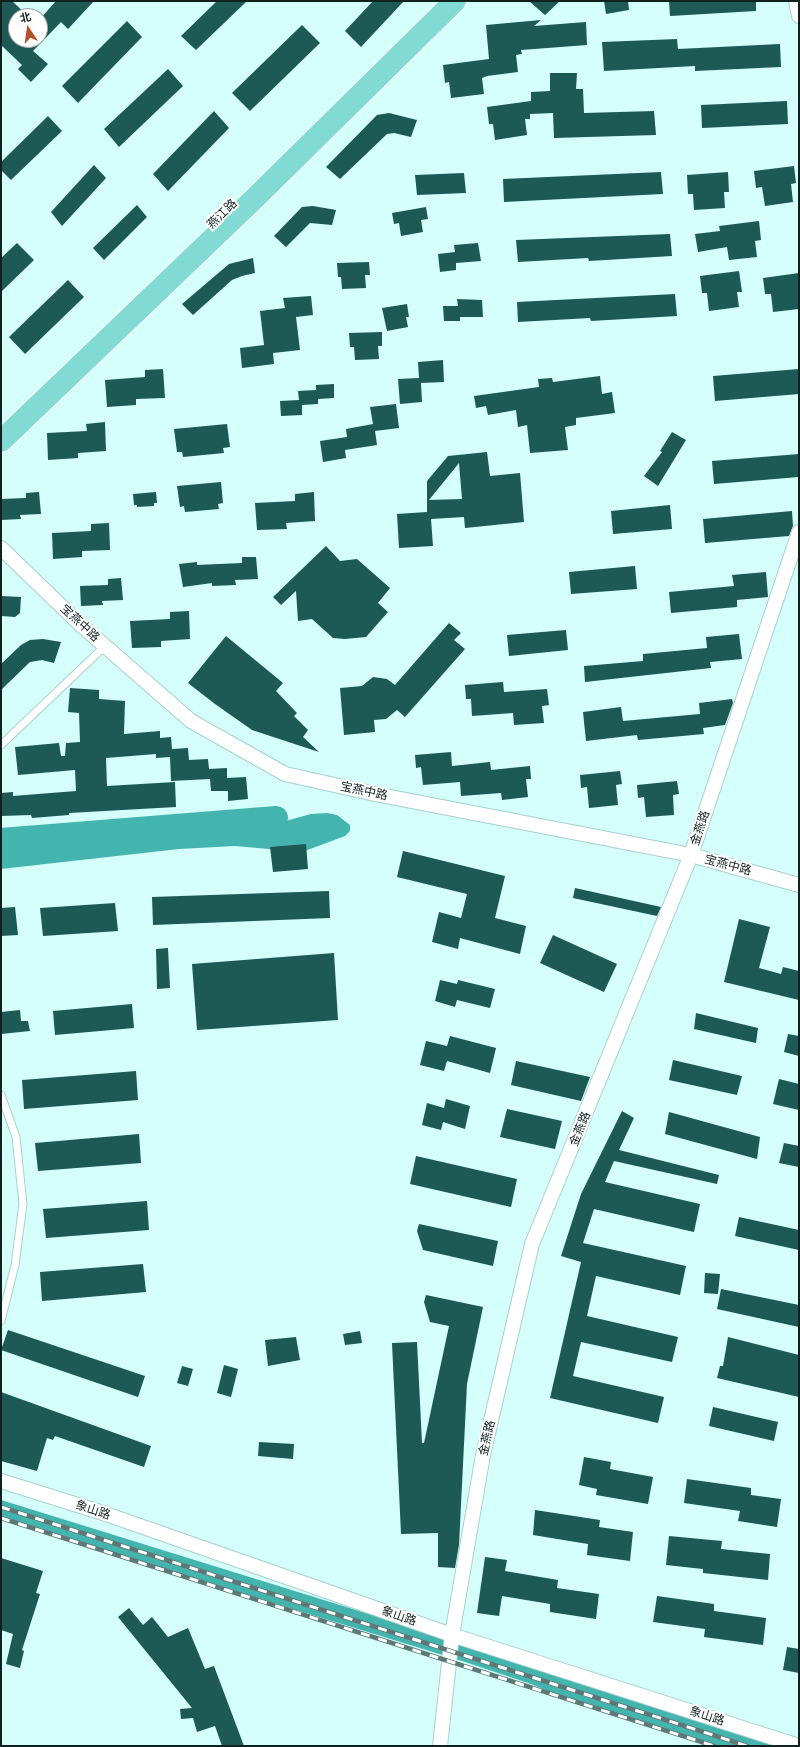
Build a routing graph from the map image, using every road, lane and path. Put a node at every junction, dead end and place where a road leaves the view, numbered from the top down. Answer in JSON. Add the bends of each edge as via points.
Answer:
{"nodes":[{"id":1,"x":440,"y":1,"type":"edge"},
{"id":2,"x":454,"y":1,"type":"edge"},
{"id":3,"x":796,"y":1,"type":"edge"},
{"id":4,"x":799,"y":16,"type":"edge"},
{"id":5,"x":1,"y":424,"type":"edge"},
{"id":6,"x":1,"y":441,"type":"edge"},
{"id":7,"x":799,"y":532,"type":"edge"},
{"id":8,"x":1,"y":548,"type":"edge"},
{"id":9,"x":105,"y":646,"type":"junction"},
{"id":10,"x":1,"y":744,"type":"edge"},
{"id":11,"x":691,"y":855,"type":"junction"},
{"id":12,"x":799,"y":885,"type":"edge"},
{"id":13,"x":1,"y":1095,"type":"edge"},
{"id":14,"x":1,"y":1320,"type":"edge"},
{"id":15,"x":1,"y":1481,"type":"edge"},
{"id":16,"x":452,"y":1634,"type":"junction"},
{"id":17,"x":440,"y":1746,"type":"edge"},
{"id":18,"x":799,"y":1746,"type":"edge"}],
"edges":[{"from":1,"to":5,"type":"main road","name":"燕江路","via":[[261,177]]},
{"from":2,"to":6,"type":"main road","via":[[256,197]]},
{"from":3,"to":4,"type":"street"},
{"from":7,"to":11,"type":"street","name":"金燕路"},
{"from":8,"to":9,"type":"street","name":"宝燕中路"},
{"from":9,"to":10,"type":"lane"},
{"from":9,"to":11,"type":"street","name":"宝燕中路","via":[[191,721],[285,774],[375,794]]},
{"from":11,"to":12,"type":"street","name":"宝燕中路"},
{"from":11,"to":16,"type":"street","name":"金燕路","via":[[532,1244],[483,1454]]},
{"from":13,"to":14,"type":"lane","via":[[16,1137],[23,1204],[14,1265]]},
{"from":15,"to":16,"type":"street","name":"象山路","via":[[103,1513]]},
{"from":16,"to":17,"type":"street","name":"金燕路"},
{"from":16,"to":18,"type":"street","name":"象山路"}]}
